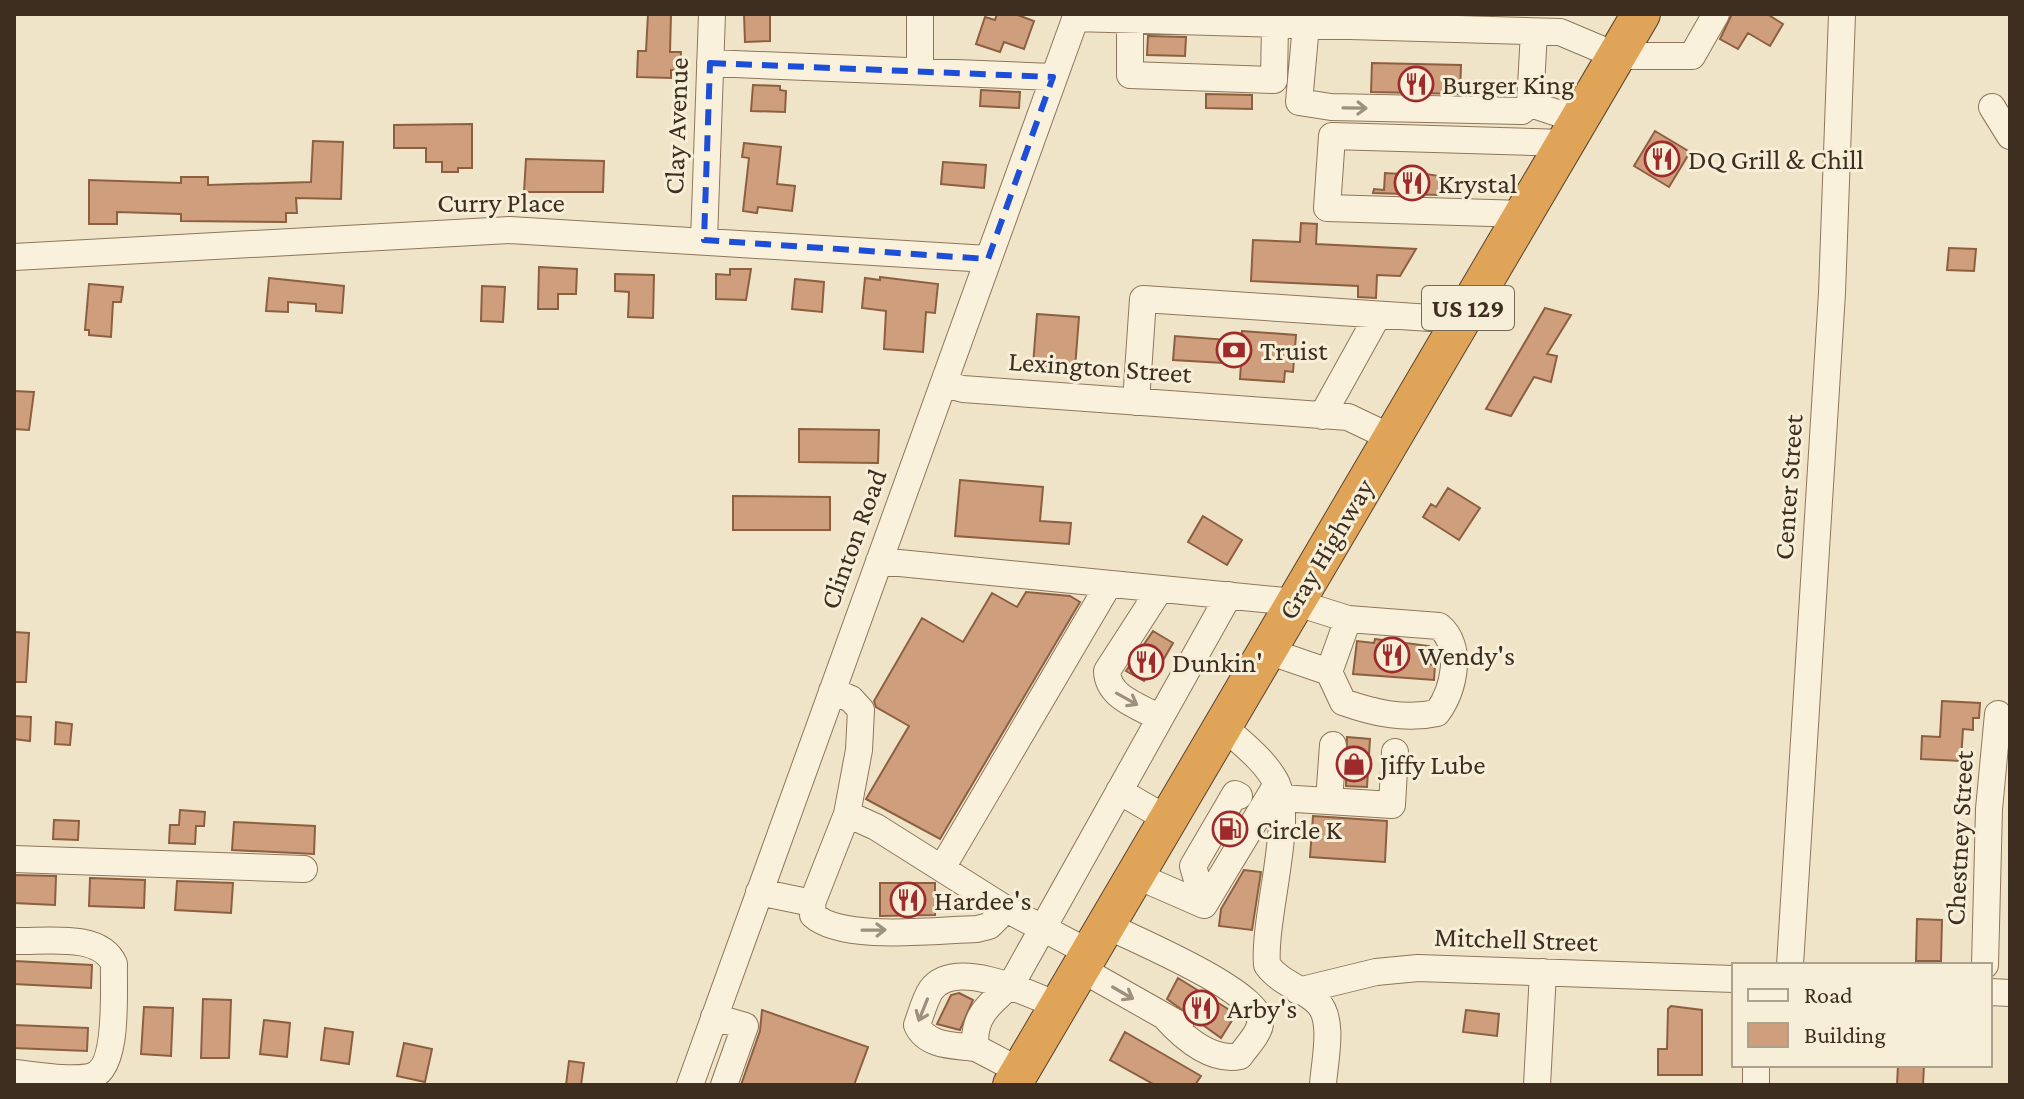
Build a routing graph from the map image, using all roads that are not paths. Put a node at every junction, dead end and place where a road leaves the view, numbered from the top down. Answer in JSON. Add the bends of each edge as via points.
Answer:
{"nodes":[{"id":1,"x":712,"y":14,"type":"edge"},
{"id":2,"x":920,"y":14,"type":"edge"},
{"id":3,"x":1641,"y":14,"type":"edge"},
{"id":4,"x":1716,"y":14,"type":"edge"},
{"id":5,"x":1842,"y":14,"type":"edge"},
{"id":6,"x":1076,"y":16,"type":"edge"},
{"id":7,"x":1130,"y":19,"type":"junction"},
{"id":8,"x":1275,"y":24,"type":"junction"},
{"id":9,"x":1306,"y":25,"type":"junction"},
{"id":10,"x":1534,"y":32,"type":"junction"},
{"id":11,"x":1617,"y":56,"type":"junction"},
{"id":12,"x":710,"y":63,"type":"junction"},
{"id":13,"x":920,"y":71,"type":"junction"},
{"id":14,"x":1053,"y":77,"type":"junction"},
{"id":15,"x":1274,"y":80,"type":"junction"},
{"id":16,"x":1299,"y":102,"type":"junction"},
{"id":17,"x":1530,"y":104,"type":"junction"},
{"id":18,"x":1992,"y":107,"type":"dead end"},
{"id":19,"x":1572,"y":132,"type":"junction"},
{"id":20,"x":2010,"y":136,"type":"edge"},
{"id":21,"x":1524,"y":214,"type":"junction"},
{"id":22,"x":704,"y":240,"type":"junction"},
{"id":23,"x":14,"y":257,"type":"edge"},
{"id":24,"x":988,"y":259,"type":"junction"},
{"id":25,"x":1378,"y":315,"type":"junction"},
{"id":26,"x":1461,"y":320,"type":"junction"},
{"id":27,"x":944,"y":384,"type":"junction"},
{"id":28,"x":1136,"y":402,"type":"junction"},
{"id":29,"x":1322,"y":416,"type":"junction"},
{"id":30,"x":1392,"y":438,"type":"junction"},
{"id":31,"x":879,"y":561,"type":"junction"},
{"id":32,"x":1160,"y":589,"type":"junction"},
{"id":33,"x":1102,"y":594,"type":"junction"},
{"id":34,"x":1229,"y":595,"type":"junction"},
{"id":35,"x":1294,"y":602,"type":"junction"},
{"id":36,"x":1361,"y":620,"type":"junction"},
{"id":37,"x":1135,"y":628,"type":"junction"},
{"id":38,"x":1070,"y":650,"type":"junction"},
{"id":39,"x":1265,"y":650,"type":"junction"},
{"id":40,"x":1107,"y":671,"type":"junction"},
{"id":41,"x":1333,"y":682,"type":"junction"},
{"id":42,"x":832,"y":691,"type":"junction"},
{"id":43,"x":1998,"y":714,"type":"dead end"},
{"id":44,"x":1160,"y":718,"type":"junction"},
{"id":45,"x":1221,"y":724,"type":"junction"},
{"id":46,"x":1333,"y":745,"type":"dead end"},
{"id":47,"x":1395,"y":752,"type":"dead end"},
{"id":48,"x":1119,"y":791,"type":"junction"},
{"id":49,"x":1329,"y":801,"type":"junction"},
{"id":50,"x":847,"y":814,"type":"junction"},
{"id":51,"x":1167,"y":819,"type":"junction"},
{"id":52,"x":1237,"y":827,"type":"junction"},
{"id":53,"x":14,"y":859,"type":"edge"},
{"id":54,"x":942,"y":868,"type":"junction"},
{"id":55,"x":304,"y":869,"type":"dead end"},
{"id":56,"x":1135,"y":875,"type":"junction"},
{"id":57,"x":759,"y":892,"type":"junction"},
{"id":58,"x":812,"y":903,"type":"junction"},
{"id":59,"x":1006,"y":909,"type":"junction"},
{"id":60,"x":1042,"y":928,"type":"junction"},
{"id":61,"x":14,"y":941,"type":"edge"},
{"id":62,"x":1093,"y":949,"type":"junction"},
{"id":63,"x":1790,"y":963,"type":"edge"},
{"id":64,"x":1985,"y":963,"type":"edge"},
{"id":65,"x":1543,"y":972,"type":"junction"},
{"id":66,"x":1732,"y":979,"type":"edge"},
{"id":67,"x":1011,"y":985,"type":"junction"},
{"id":68,"x":1298,"y":991,"type":"junction"},
{"id":69,"x":1058,"y":1006,"type":"junction"},
{"id":70,"x":714,"y":1017,"type":"junction"},
{"id":71,"x":976,"y":1048,"type":"junction"},
{"id":72,"x":14,"y":1073,"type":"edge"},
{"id":73,"x":1016,"y":1081,"type":"edge"},
{"id":74,"x":690,"y":1085,"type":"edge"},
{"id":75,"x":724,"y":1085,"type":"edge"},
{"id":76,"x":1323,"y":1085,"type":"edge"},
{"id":77,"x":1537,"y":1085,"type":"edge"}],
"edges":[{"from":1,"to":12,"type":"street","name":"Clay Avenue"},
{"from":2,"to":13,"type":"street"},
{"from":3,"to":11,"type":"highway","name":"Gray Highway","number":"US 129"},
{"from":4,"to":11,"type":"street","via":[[1692,56]]},
{"from":5,"to":63,"type":"street","name":"Center Street","via":[[1831,323]]},
{"from":6,"to":7,"type":"street"},
{"from":6,"to":14,"type":"street","name":"Clinton Road"},
{"from":7,"to":8,"type":"street"},
{"from":7,"to":15,"type":"street","via":[[1130,75]]},
{"from":8,"to":9,"type":"street"},
{"from":8,"to":15,"type":"street"},
{"from":9,"to":10,"type":"street"},
{"from":9,"to":16,"type":"street"},
{"from":10,"to":11,"type":"street","via":[[1560,32]]},
{"from":10,"to":17,"type":"street"},
{"from":11,"to":19,"type":"highway","name":"Gray Highway","number":"US 129"},
{"from":12,"to":13,"type":"street"},
{"from":12,"to":22,"type":"street","name":"Clay Avenue"},
{"from":13,"to":14,"type":"street"},
{"from":14,"to":24,"type":"street","name":"Clinton Road"},
{"from":15,"to":16,"type":"street"},
{"from":16,"to":17,"type":"street","one_way":true,"via":[[1522,111]]},
{"from":17,"to":19,"type":"street"},
{"from":18,"to":20,"type":"street"},
{"from":19,"to":21,"type":"highway","name":"Gray Highway","number":"US 129"},
{"from":19,"to":21,"type":"street","via":[[1332,136],[1327,208]]},
{"from":21,"to":26,"type":"highway","name":"Gray Highway","number":"US 129"},
{"from":22,"to":23,"type":"street","name":"Curry Place","via":[[510,230]]},
{"from":22,"to":24,"type":"street","name":"Curry Place"},
{"from":24,"to":27,"type":"street","name":"Clinton Road"},
{"from":25,"to":26,"type":"street"},
{"from":25,"to":28,"type":"street","via":[[1143,299]]},
{"from":25,"to":29,"type":"street"},
{"from":26,"to":30,"type":"highway","name":"Gray Highway","number":"US 129"},
{"from":27,"to":28,"type":"street","name":"Lexington Street"},
{"from":27,"to":31,"type":"street","name":"Clinton Road"},
{"from":28,"to":29,"type":"street","name":"Lexington Street"},
{"from":29,"to":30,"type":"street","name":"Lexington Street","via":[[1348,417]]},
{"from":30,"to":35,"type":"highway","name":"Gray Highway","number":"US 129"},
{"from":31,"to":33,"type":"street"},
{"from":31,"to":42,"type":"street","name":"Clinton Road"},
{"from":32,"to":33,"type":"street"},
{"from":32,"to":34,"type":"street"},
{"from":32,"to":37,"type":"street"},
{"from":33,"to":37,"type":"street"},
{"from":33,"to":38,"type":"street"},
{"from":34,"to":35,"type":"street"},
{"from":34,"to":44,"type":"street"},
{"from":35,"to":36,"type":"street"},
{"from":35,"to":39,"type":"highway","name":"Gray Highway","number":"US 129"},
{"from":36,"to":41,"type":"street"},
{"from":36,"to":41,"type":"street","via":[[1439,626],[1450,635],[1449,697],[1437,713],[1414,718],[1343,702]]},
{"from":37,"to":40,"type":"street"},
{"from":38,"to":40,"type":"street"},
{"from":38,"to":54,"type":"street"},
{"from":39,"to":41,"type":"street"},
{"from":39,"to":45,"type":"highway","name":"Gray Highway","number":"US 129"},
{"from":40,"to":44,"type":"street","one_way":true,"via":[[1114,692]]},
{"from":42,"to":50,"type":"street","via":[[861,710]]},
{"from":42,"to":57,"type":"street","name":"Clinton Road"},
{"from":43,"to":64,"type":"street","name":"Chestney Street","via":[[1989,809]]},
{"from":44,"to":48,"type":"street"},
{"from":45,"to":51,"type":"highway","name":"Gray Highway","number":"US 129"},
{"from":45,"to":52,"type":"street","via":[[1260,761]]},
{"from":46,"to":49,"type":"street"},
{"from":47,"to":49,"type":"street","via":[[1392,805]]},
{"from":48,"to":51,"type":"street"},
{"from":48,"to":60,"type":"street"},
{"from":49,"to":52,"type":"street"},
{"from":50,"to":54,"type":"street"},
{"from":50,"to":58,"type":"street"},
{"from":51,"to":56,"type":"highway","name":"Gray Highway","number":"US 129"},
{"from":52,"to":56,"type":"street","via":[[1204,905]]},
{"from":52,"to":68,"type":"street","via":[[1280,829],[1266,953],[1273,974]]},
{"from":53,"to":55,"type":"street"},
{"from":54,"to":59,"type":"street"},
{"from":56,"to":62,"type":"highway","name":"Gray Highway","number":"US 129"},
{"from":57,"to":58,"type":"street"},
{"from":57,"to":70,"type":"street","name":"Clinton Road"},
{"from":58,"to":59,"type":"street","one_way":true,"via":[[813,915],[822,924],[851,930],[977,929],[989,926]]},
{"from":59,"to":60,"type":"street"},
{"from":60,"to":62,"type":"street"},
{"from":60,"to":67,"type":"street"},
{"from":61,"to":72,"type":"street","via":[[94,944],[109,952],[114,964],[110,1055],[103,1070],[90,1077]]},
{"from":62,"to":62,"type":"street","one_way":true,"via":[[1181,1035],[1228,1059],[1240,1056],[1261,1026],[1252,1002],[1191,965]]},
{"from":62,"to":69,"type":"highway","name":"Gray Highway","number":"US 129"},
{"from":65,"to":66,"type":"street","name":"Mitchell Street"},
{"from":65,"to":68,"type":"street","name":"Mitchell Street","via":[[1418,968]]},
{"from":65,"to":77,"type":"street"},
{"from":67,"to":69,"type":"street"},
{"from":67,"to":71,"type":"street","via":[[979,1016],[973,1034]]},
{"from":67,"to":71,"type":"street","one_way":true,"via":[[956,976],[932,989],[917,1025],[921,1033],[929,1040]]},
{"from":68,"to":76,"type":"street","via":[[1320,1004],[1326,1022]]},
{"from":69,"to":73,"type":"highway","name":"Gray Highway","number":"US 129"},
{"from":70,"to":74,"type":"street","name":"Clinton Road"},
{"from":70,"to":75,"type":"street","via":[[745,1026]]},
{"from":71,"to":73,"type":"street"}]}
